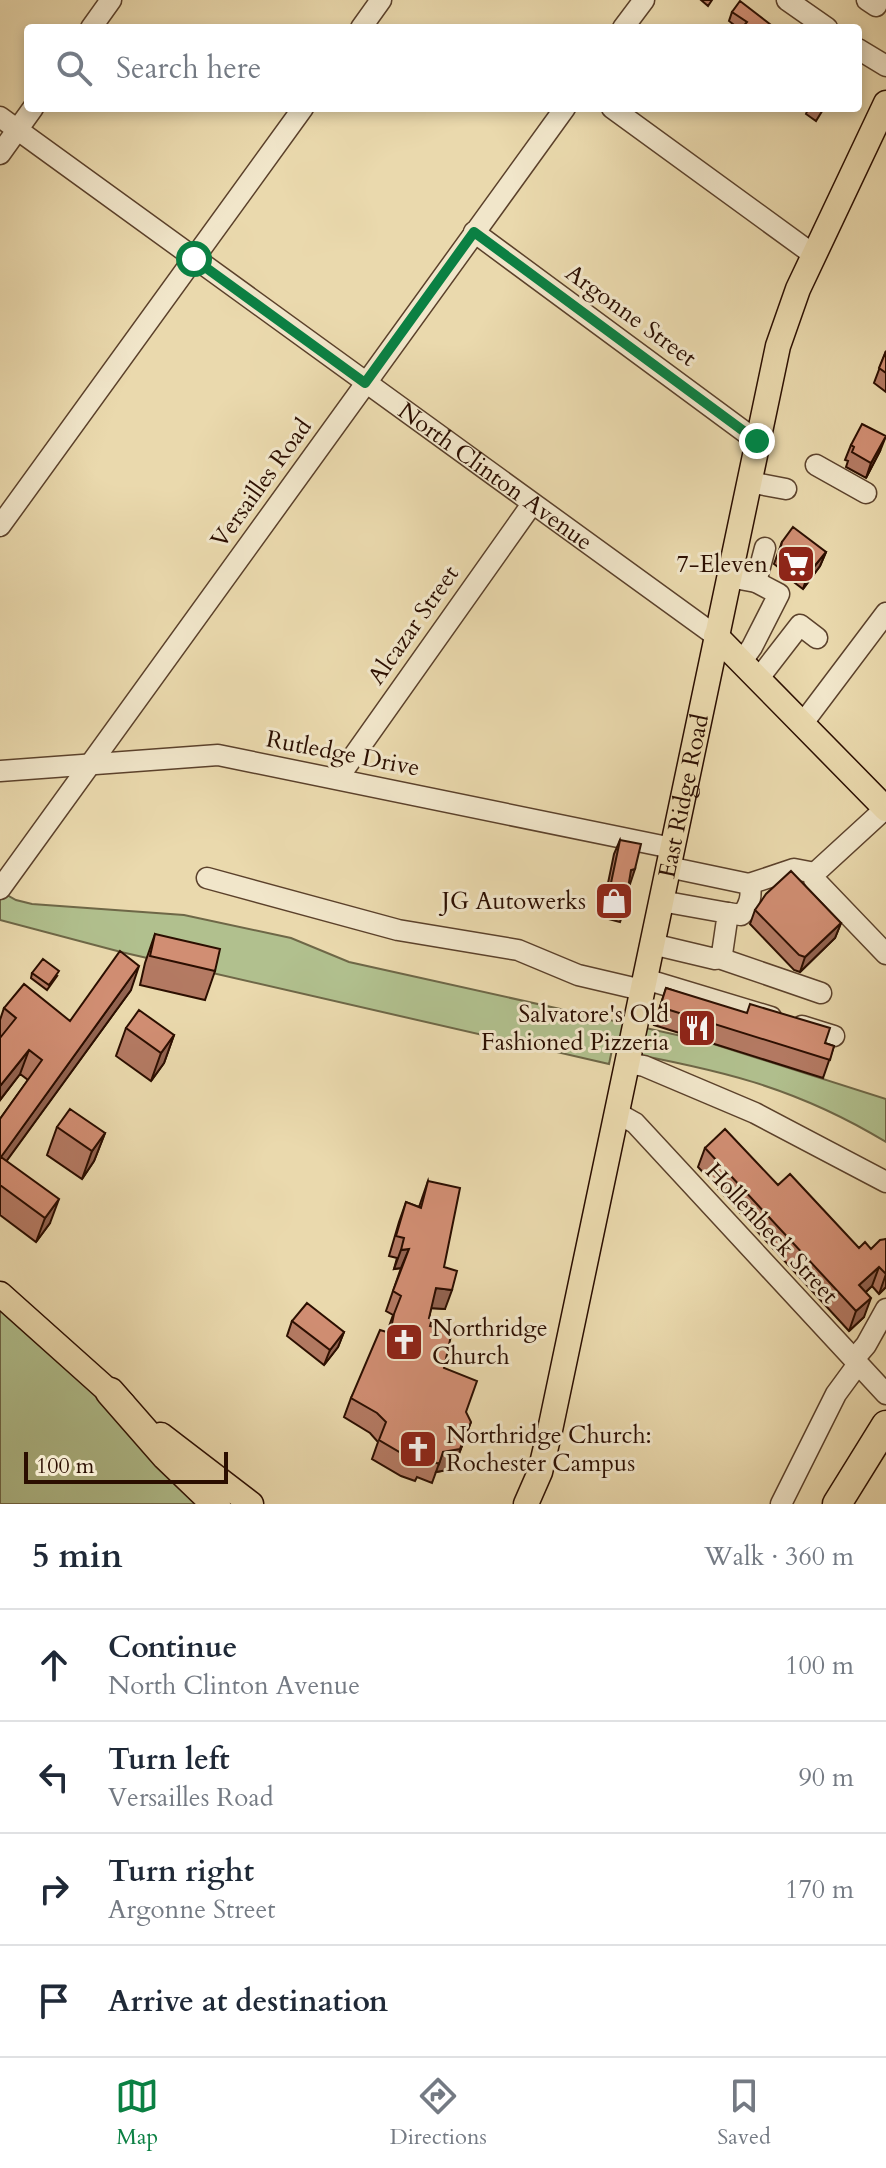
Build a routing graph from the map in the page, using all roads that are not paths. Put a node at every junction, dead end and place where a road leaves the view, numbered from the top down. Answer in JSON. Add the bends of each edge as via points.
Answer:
{"nodes":[{"id":1,"x":111,"y":0,"type":"edge"},
{"id":2,"x":381,"y":0,"type":"edge"},
{"id":3,"x":644,"y":0,"type":"edge"},
{"id":4,"x":787,"y":0,"type":"edge"},
{"id":5,"x":867,"y":0,"type":"edge"},
{"id":6,"x":879,"y":0,"type":"edge"},
{"id":7,"x":94,"y":24,"type":"edge"},
{"id":8,"x":364,"y":24,"type":"edge"},
{"id":9,"x":626,"y":24,"type":"edge"},
{"id":10,"x":821,"y":24,"type":"edge"},
{"id":11,"x":862,"y":51,"type":"edge"},
{"id":12,"x":886,"y":66,"type":"edge"},
{"id":13,"x":886,"y":103,"type":"edge"},
{"id":14,"x":30,"y":112,"type":"edge"},
{"id":15,"x":300,"y":112,"type":"edge"},
{"id":16,"x":562,"y":112,"type":"edge"},
{"id":17,"x":617,"y":112,"type":"edge"},
{"id":18,"x":0,"y":117,"type":"edge"},
{"id":19,"x":18,"y":129,"type":"junction"},
{"id":20,"x":0,"y":154,"type":"edge"},
{"id":21,"x":474,"y":232,"type":"junction"},
{"id":22,"x":814,"y":255,"type":"junction"},
{"id":23,"x":194,"y":259,"type":"junction"},
{"id":24,"x":365,"y":383,"type":"junction"},
{"id":25,"x":757,"y":441,"type":"junction"},
{"id":26,"x":816,"y":465,"type":"dead end"},
{"id":27,"x":749,"y":482,"type":"junction"},
{"id":28,"x":786,"y":489,"type":"dead end"},
{"id":29,"x":866,"y":493,"type":"dead end"},
{"id":30,"x":532,"y":504,"type":"junction"},
{"id":31,"x":0,"y":526,"type":"edge"},
{"id":32,"x":765,"y":548,"type":"dead end"},
{"id":33,"x":729,"y":577,"type":"junction"},
{"id":34,"x":756,"y":582,"type":"junction"},
{"id":35,"x":886,"y":613,"type":"edge"},
{"id":36,"x":716,"y":636,"type":"junction"},
{"id":37,"x":817,"y":638,"type":"dead end"},
{"id":38,"x":750,"y":669,"type":"junction"},
{"id":39,"x":803,"y":723,"type":"junction"},
{"id":40,"x":91,"y":763,"type":"junction"},
{"id":41,"x":0,"y":771,"type":"edge"},
{"id":42,"x":338,"y":778,"type":"junction"},
{"id":43,"x":886,"y":809,"type":"edge"},
{"id":44,"x":670,"y":858,"type":"junction"},
{"id":45,"x":815,"y":873,"type":"junction"},
{"id":46,"x":207,"y":878,"type":"dead end"},
{"id":47,"x":749,"y":884,"type":"junction"},
{"id":48,"x":0,"y":889,"type":"edge"},
{"id":49,"x":661,"y":901,"type":"junction"},
{"id":50,"x":728,"y":913,"type":"junction"},
{"id":51,"x":652,"y":944,"type":"junction"},
{"id":52,"x":886,"y":954,"type":"edge"},
{"id":53,"x":719,"y":958,"type":"junction"},
{"id":54,"x":644,"y":985,"type":"junction"},
{"id":55,"x":821,"y":993,"type":"dead end"},
{"id":56,"x":834,"y":1036,"type":"dead end"},
{"id":57,"x":627,"y":1063,"type":"junction"},
{"id":58,"x":617,"y":1113,"type":"junction"},
{"id":59,"x":886,"y":1182,"type":"edge"},
{"id":60,"x":0,"y":1294,"type":"edge"},
{"id":61,"x":886,"y":1309,"type":"edge"},
{"id":62,"x":856,"y":1362,"type":"junction"},
{"id":63,"x":110,"y":1392,"type":"junction"},
{"id":64,"x":886,"y":1394,"type":"edge"},
{"id":65,"x":886,"y":1425,"type":"edge"},
{"id":66,"x":886,"y":1459,"type":"edge"},
{"id":67,"x":216,"y":1504,"type":"edge"},
{"id":68,"x":251,"y":1504,"type":"edge"},
{"id":69,"x":526,"y":1504,"type":"edge"},
{"id":70,"x":781,"y":1504,"type":"edge"},
{"id":71,"x":837,"y":1504,"type":"edge"},
{"id":72,"x":852,"y":1504,"type":"edge"}],
"edges":[{"from":1,"to":7,"type":"street"},
{"from":2,"to":8,"type":"street"},
{"from":3,"to":9,"type":"street"},
{"from":4,"to":10,"type":"street"},
{"from":5,"to":6,"type":"street","via":[[876,6]]},
{"from":11,"to":12,"type":"street"},
{"from":13,"to":22,"type":"main road","name":"East Ridge Road"},
{"from":14,"to":19,"type":"street"},
{"from":15,"to":23,"type":"street"},
{"from":16,"to":21,"type":"street","name":"Versailles Road"},
{"from":17,"to":22,"type":"street"},
{"from":18,"to":19,"type":"street","name":"North Clinton Avenue"},
{"from":19,"to":20,"type":"street"},
{"from":19,"to":23,"type":"street","name":"North Clinton Avenue"},
{"from":21,"to":24,"type":"street","name":"Versailles Road"},
{"from":21,"to":25,"type":"street","name":"Argonne Street"},
{"from":22,"to":25,"type":"main road","name":"East Ridge Road","via":[[786,321]]},
{"from":23,"to":24,"type":"street","name":"North Clinton Avenue"},
{"from":23,"to":31,"type":"street"},
{"from":24,"to":30,"type":"street","name":"North Clinton Avenue"},
{"from":24,"to":40,"type":"street","name":"Versailles Road"},
{"from":25,"to":27,"type":"main road","name":"East Ridge Road"},
{"from":26,"to":29,"type":"street"},
{"from":27,"to":28,"type":"street"},
{"from":27,"to":33,"type":"main road","name":"East Ridge Road"},
{"from":30,"to":36,"type":"street","name":"North Clinton Avenue"},
{"from":30,"to":42,"type":"street","name":"Alcazar Street"},
{"from":32,"to":34,"type":"street"},
{"from":33,"to":34,"type":"street"},
{"from":33,"to":36,"type":"main road","name":"East Ridge Road"},
{"from":34,"to":38,"type":"street","via":[[779,594],[752,647]]},
{"from":35,"to":39,"type":"street"},
{"from":36,"to":38,"type":"main road","name":"North Clinton Avenue"},
{"from":36,"to":44,"type":"main road","name":"East Ridge Road"},
{"from":37,"to":38,"type":"street","via":[[800,625]]},
{"from":38,"to":39,"type":"main road","name":"North Clinton Avenue"},
{"from":39,"to":43,"type":"main road","name":"North Clinton Avenue"},
{"from":40,"to":41,"type":"street","name":"Rutledge Drive"},
{"from":40,"to":42,"type":"street","name":"Rutledge Drive","via":[[218,755]]},
{"from":40,"to":48,"type":"street","name":"Versailles Road"},
{"from":42,"to":44,"type":"street","name":"Rutledge Drive"},
{"from":43,"to":45,"type":"street"},
{"from":44,"to":47,"type":"street","name":"Rutledge Drive"},
{"from":44,"to":49,"type":"main road","name":"East Ridge Road"},
{"from":45,"to":47,"type":"street","via":[[794,869]]},
{"from":45,"to":52,"type":"street","via":[[814,879]]},
{"from":46,"to":54,"type":"street","via":[[398,930],[518,950],[578,975]]},
{"from":47,"to":50,"type":"street","via":[[747,910],[741,915]]},
{"from":49,"to":50,"type":"street"},
{"from":49,"to":51,"type":"main road","name":"East Ridge Road"},
{"from":50,"to":53,"type":"street"},
{"from":51,"to":53,"type":"street"},
{"from":51,"to":54,"type":"main road","name":"East Ridge Road"},
{"from":53,"to":55,"type":"street"},
{"from":54,"to":56,"type":"street"},
{"from":54,"to":57,"type":"main road","name":"East Ridge Road"},
{"from":57,"to":58,"type":"main road","name":"East Ridge Road"},
{"from":57,"to":59,"type":"street","via":[[755,1113]]},
{"from":58,"to":62,"type":"street","name":"Hollenbeck Street","via":[[635,1123]]},
{"from":58,"to":69,"type":"main road","name":"East Ridge Road","via":[[550,1430]]},
{"from":60,"to":63,"type":"main road"},
{"from":61,"to":62,"type":"street"},
{"from":62,"to":64,"type":"street","name":"Hollenbeck Street"},
{"from":62,"to":70,"type":"street"},
{"from":63,"to":67,"type":"highway"},
{"from":63,"to":68,"type":"main road"},
{"from":65,"to":71,"type":"highway"},
{"from":66,"to":72,"type":"highway"}]}
